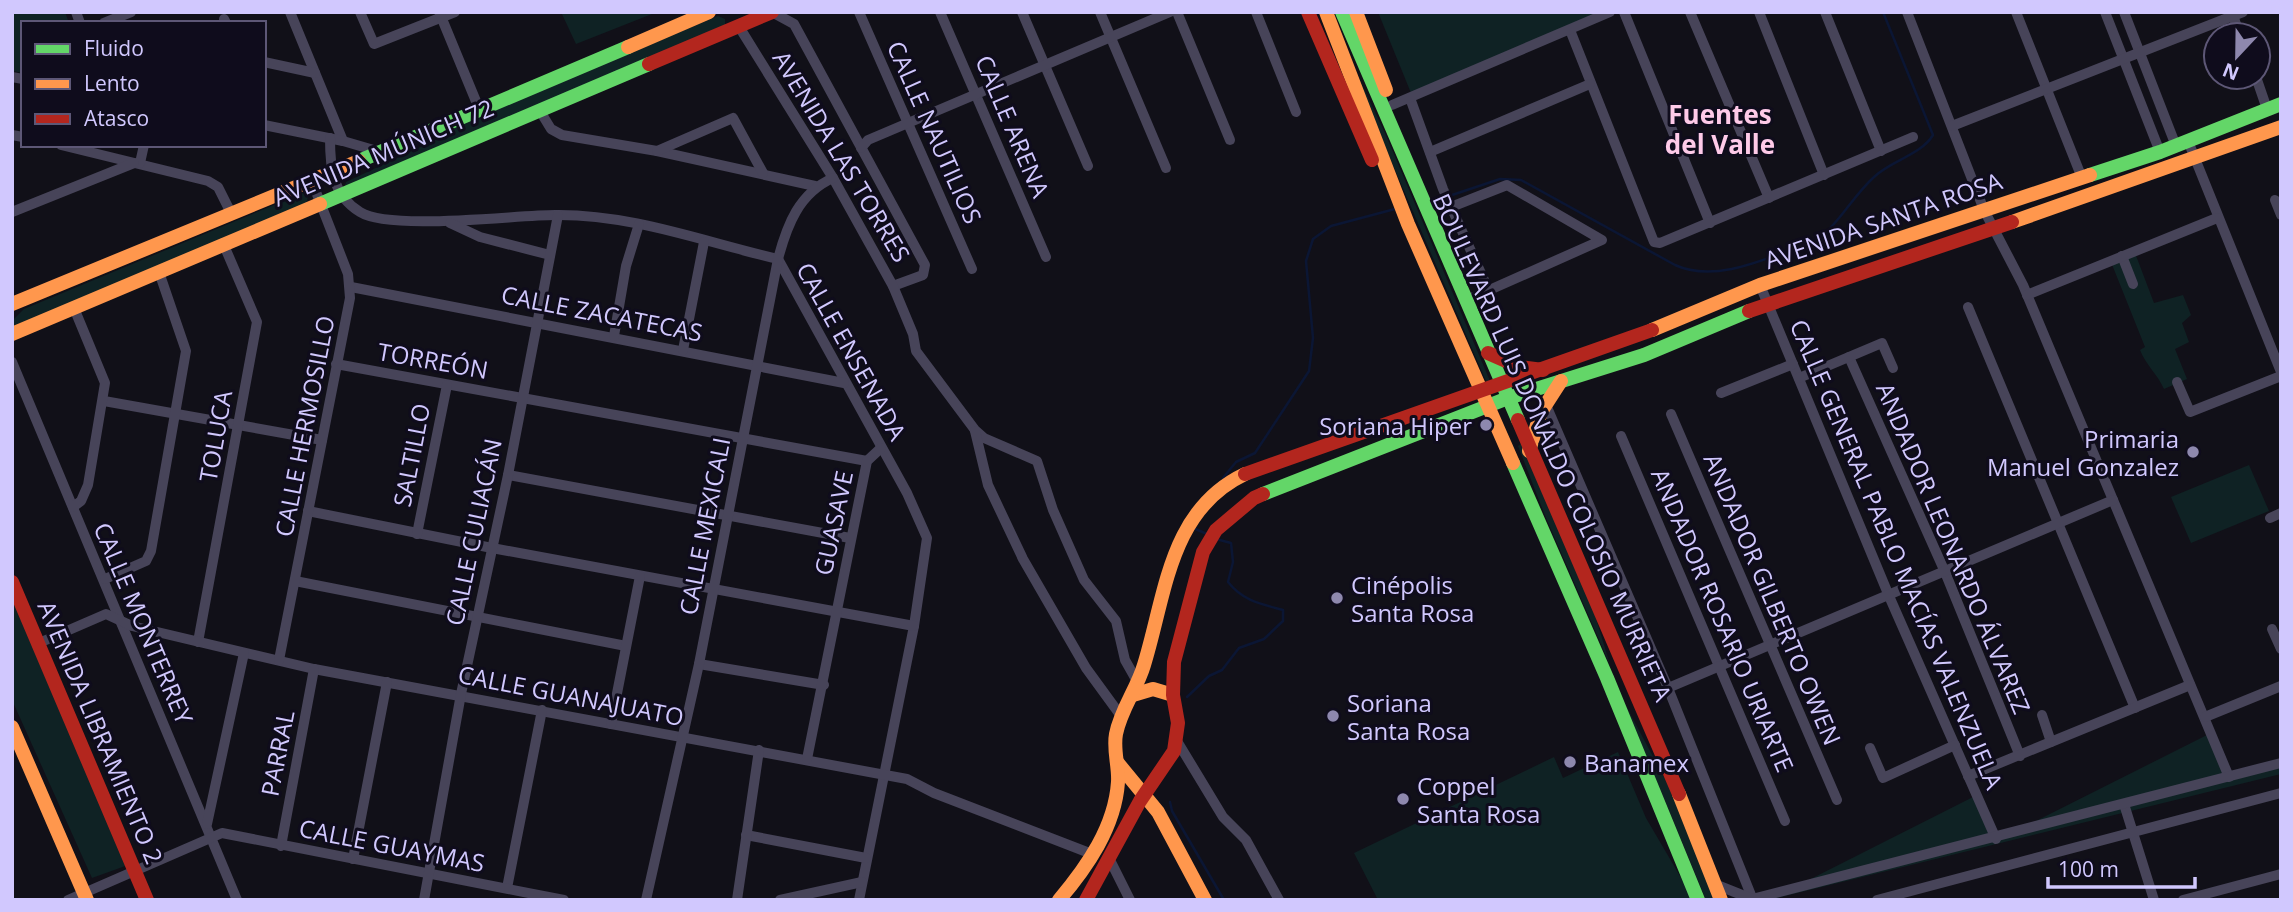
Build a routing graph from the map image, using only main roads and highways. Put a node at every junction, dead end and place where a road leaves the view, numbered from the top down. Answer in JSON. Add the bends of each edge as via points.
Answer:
{"nodes":[{"id":1,"x":709,"y":12,"type":"edge"},
{"id":2,"x":772,"y":12,"type":"edge"},
{"id":3,"x":1308,"y":12,"type":"edge"},
{"id":4,"x":1356,"y":12,"type":"edge"},
{"id":5,"x":1335,"y":14,"type":"edge"},
{"id":6,"x":735,"y":19,"type":"edge"},
{"id":7,"x":2274,"y":107,"type":"edge"},
{"id":8,"x":2281,"y":127,"type":"edge"},
{"id":9,"x":1417,"y":193,"type":"junction"},
{"id":10,"x":1398,"y":195,"type":"junction"},
{"id":11,"x":12,"y":304,"type":"edge"},
{"id":12,"x":12,"y":334,"type":"edge"},
{"id":13,"x":1488,"y":353,"type":"junction"},
{"id":14,"x":1543,"y":370,"type":"junction"},
{"id":15,"x":1561,"y":382,"type":"junction"},
{"id":16,"x":1501,"y":383,"type":"junction"},
{"id":17,"x":1480,"y":388,"type":"junction"},
{"id":18,"x":1507,"y":398,"type":"junction"},
{"id":19,"x":1489,"y":406,"type":"junction"},
{"id":20,"x":1530,"y":451,"type":"junction"},
{"id":21,"x":12,"y":582,"type":"edge"},
{"id":22,"x":1136,"y":689,"type":"junction"},
{"id":23,"x":1174,"y":695,"type":"junction"},
{"id":24,"x":12,"y":727,"type":"edge"},
{"id":25,"x":1117,"y":762,"type":"junction"},
{"id":26,"x":1144,"y":793,"type":"junction"},
{"id":27,"x":85,"y":896,"type":"edge"},
{"id":28,"x":147,"y":900,"type":"edge"},
{"id":29,"x":1059,"y":900,"type":"edge"},
{"id":30,"x":1086,"y":900,"type":"edge"},
{"id":31,"x":1205,"y":900,"type":"edge"},
{"id":32,"x":1698,"y":900,"type":"edge"},
{"id":33,"x":1721,"y":900,"type":"edge"}],
"edges":[{"from":1,"to":11,"type":"main road","name":"AVENIDA MÚNICH 72","via":[[384,153],[330,171]]},
{"from":2,"to":6,"type":"main road","name":"AVENIDA MÚNICH 72"},
{"from":3,"to":10,"type":"main road","via":[[1379,177]]},
{"from":4,"to":9,"type":"main road","via":[[1419,172]]},
{"from":5,"to":9,"type":"main road","name":"BOULEVARD LUIS DONALDO COLOSIO MURRIETA"},
{"from":5,"to":10,"type":"main road","name":"BOULEVARD LUIS DONALDO COLOSIO MURRIETA"},
{"from":6,"to":12,"type":"main road","name":"AVENIDA MÚNICH 72","via":[[540,111]]},
{"from":7,"to":14,"type":"main road","name":"AVENIDA SANTA ROSA","via":[[2160,152],[1760,285]]},
{"from":8,"to":15,"type":"main road","name":"AVENIDA SANTA ROSA","via":[[1768,304],[1644,355]]},
{"from":9,"to":13,"type":"main road","name":"BOULEVARD LUIS DONALDO COLOSIO MURRIETA"},
{"from":10,"to":17,"type":"main road","name":"BOULEVARD LUIS DONALDO COLOSIO MURRIETA"},
{"from":13,"to":14,"type":"main road","via":[[1520,367]]},
{"from":13,"to":16,"type":"main road","name":"BOULEVARD LUIS DONALDO COLOSIO MURRIETA"},
{"from":14,"to":16,"type":"main road","name":"AVENIDA SANTA ROSA"},
{"from":15,"to":18,"type":"main road","name":"AVENIDA SANTA ROSA"},
{"from":15,"to":20,"type":"main road","via":[[1545,404]]},
{"from":16,"to":17,"type":"main road","name":"AVENIDA SANTA ROSA"},
{"from":16,"to":18,"type":"main road","name":"BOULEVARD LUIS DONALDO COLOSIO MURRIETA"},
{"from":17,"to":19,"type":"main road","name":"BOULEVARD LUIS DONALDO COLOSIO MURRIETA"},
{"from":17,"to":22,"type":"main road","via":[[1275,461],[1213,494],[1189,520],[1172,558]]},
{"from":18,"to":19,"type":"main road","name":"AVENIDA SANTA ROSA"},
{"from":18,"to":20,"type":"main road","name":"BOULEVARD LUIS DONALDO COLOSIO MURRIETA"},
{"from":19,"to":23,"type":"main road","via":[[1254,498],[1230,515],[1203,552],[1192,584],[1174,662]]},
{"from":19,"to":32,"type":"main road","name":"BOULEVARD LUIS DONALDO COLOSIO MURRIETA"},
{"from":20,"to":33,"type":"main road","name":"BOULEVARD LUIS DONALDO COLOSIO MURRIETA","via":[[1566,525]]},
{"from":21,"to":28,"type":"main road","name":"AVENIDA LIBRAMIENTO 2"},
{"from":22,"to":23,"type":"main road"},
{"from":22,"to":25,"type":"main road","via":[[1116,732]]},
{"from":23,"to":26,"type":"main road","via":[[1177,741],[1169,761]]},
{"from":24,"to":27,"type":"main road"},
{"from":25,"to":26,"type":"main road"},
{"from":25,"to":29,"type":"main road","via":[[1114,802],[1092,854]]},
{"from":26,"to":30,"type":"main road"},
{"from":26,"to":31,"type":"main road"}]}
